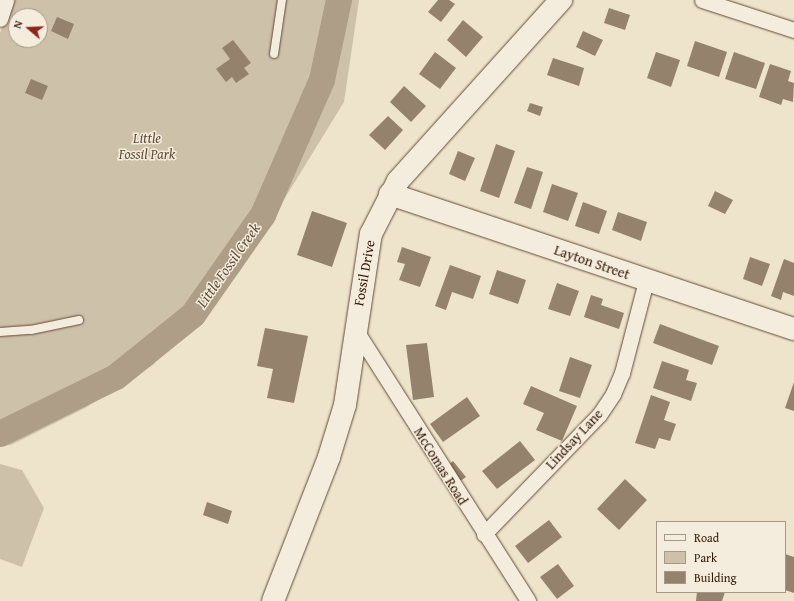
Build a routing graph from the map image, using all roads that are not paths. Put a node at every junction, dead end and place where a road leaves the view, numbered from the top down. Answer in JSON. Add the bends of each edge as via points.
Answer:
{"nodes":[{"id":1,"x":6,"y":0,"type":"edge"},
{"id":2,"x":282,"y":0,"type":"edge"},
{"id":3,"x":561,"y":0,"type":"edge"},
{"id":4,"x":702,"y":0,"type":"edge"},
{"id":5,"x":0,"y":19,"type":"edge"},
{"id":6,"x":794,"y":30,"type":"edge"},
{"id":7,"x":274,"y":54,"type":"dead end"},
{"id":8,"x":390,"y":194,"type":"junction"},
{"id":9,"x":646,"y":281,"type":"junction"},
{"id":10,"x":80,"y":320,"type":"dead end"},
{"id":11,"x":794,"y":328,"type":"edge"},
{"id":12,"x":355,"y":329,"type":"junction"},
{"id":13,"x":0,"y":332,"type":"edge"},
{"id":14,"x":484,"y":534,"type":"junction"},
{"id":15,"x":273,"y":601,"type":"edge"},
{"id":16,"x":528,"y":601,"type":"edge"}],
"edges":[{"from":1,"to":5,"type":"street"},
{"from":2,"to":7,"type":"lane"},
{"from":3,"to":8,"type":"street","name":"Fossil Drive","via":[[408,169]]},
{"from":4,"to":6,"type":"street"},
{"from":8,"to":9,"type":"street","name":"Layton Street"},
{"from":8,"to":12,"type":"street","name":"Fossil Drive","via":[[371,234],[364,259]]},
{"from":9,"to":11,"type":"street","name":"Layton Street"},
{"from":9,"to":14,"type":"street","name":"Lindsay Lane","via":[[622,373],[613,394],[599,415]]},
{"from":10,"to":13,"type":"lane","via":[[31,330]]},
{"from":12,"to":14,"type":"street","name":"McComas Road"},
{"from":12,"to":15,"type":"street","name":"Fossil Drive","via":[[337,431]]},
{"from":14,"to":16,"type":"street","name":"McComas Road"}]}
